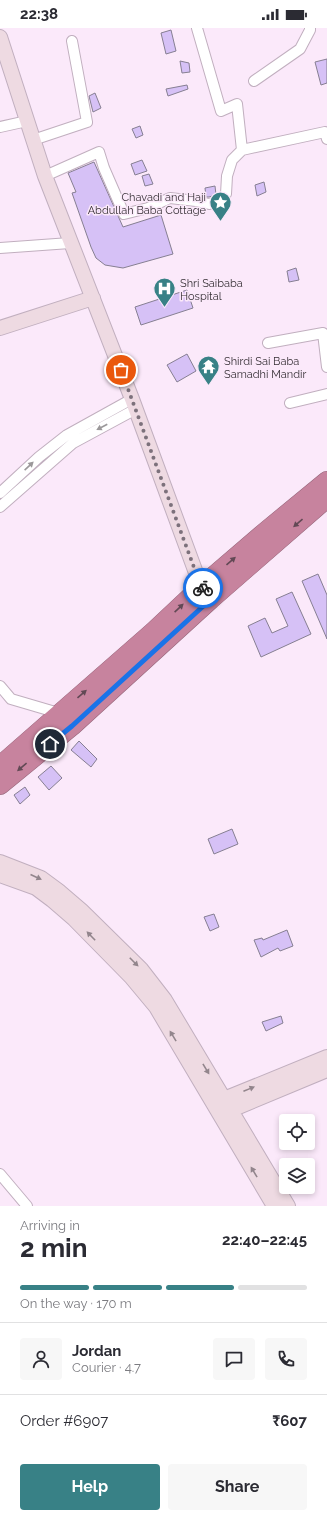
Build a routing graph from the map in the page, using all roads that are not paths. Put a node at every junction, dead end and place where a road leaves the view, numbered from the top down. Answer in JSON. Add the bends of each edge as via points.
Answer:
{"nodes":[{"id":1,"x":197,"y":28,"type":"edge"},
{"id":2,"x":310,"y":28,"type":"edge"},
{"id":3,"x":0,"y":37,"type":"edge"},
{"id":4,"x":72,"y":41,"type":"dead end"},
{"id":5,"x":254,"y":81,"type":"dead end"},
{"id":6,"x":27,"y":121,"type":"junction"},
{"id":7,"x":0,"y":127,"type":"edge"},
{"id":8,"x":327,"y":139,"type":"edge"},
{"id":9,"x":33,"y":140,"type":"junction"},
{"id":10,"x":242,"y":150,"type":"junction"},
{"id":11,"x":45,"y":176,"type":"junction"},
{"id":12,"x":70,"y":243,"type":"junction"},
{"id":13,"x":0,"y":248,"type":"edge"},
{"id":14,"x":93,"y":298,"type":"junction"},
{"id":15,"x":0,"y":328,"type":"edge"},
{"id":16,"x":268,"y":343,"type":"dead end"},
{"id":17,"x":326,"y":351,"type":"edge"},
{"id":18,"x":327,"y":367,"type":"edge"},
{"id":19,"x":327,"y":394,"type":"edge"},
{"id":20,"x":290,"y":403,"type":"dead end"},
{"id":21,"x":134,"y":404,"type":"junction"},
{"id":22,"x":327,"y":481,"type":"edge"},
{"id":23,"x":0,"y":493,"type":"edge"},
{"id":24,"x":327,"y":498,"type":"edge"},
{"id":25,"x":0,"y":507,"type":"edge"},
{"id":26,"x":206,"y":592,"type":"junction"},
{"id":27,"x":0,"y":686,"type":"edge"},
{"id":28,"x":66,"y":719,"type":"junction"},
{"id":29,"x":0,"y":766,"type":"edge"},
{"id":30,"x":0,"y":785,"type":"edge"},
{"id":31,"x":0,"y":862,"type":"edge"},
{"id":32,"x":0,"y":875,"type":"edge"},
{"id":33,"x":327,"y":1056,"type":"edge"},
{"id":34,"x":327,"y":1070,"type":"edge"},
{"id":35,"x":223,"y":1108,"type":"junction"},
{"id":36,"x":0,"y":1174,"type":"edge"},
{"id":37,"x":28,"y":1206,"type":"edge"},
{"id":38,"x":274,"y":1206,"type":"edge"},
{"id":39,"x":288,"y":1206,"type":"edge"}],
"edges":[{"from":1,"to":10,"type":"street","via":[[221,111],[237,104]]},
{"from":2,"to":5,"type":"street","via":[[300,49]]},
{"from":3,"to":6,"type":"street"},
{"from":4,"to":9,"type":"street","via":[[87,122]]},
{"from":6,"to":7,"type":"street"},
{"from":6,"to":9,"type":"street"},
{"from":8,"to":10,"type":"street","via":[[325,132]]},
{"from":9,"to":11,"type":"street"},
{"from":10,"to":11,"type":"street","via":[[232,160],[227,176],[226,194],[219,201],[209,204],[170,198],[148,208],[124,214],[99,152]]},
{"from":11,"to":12,"type":"street"},
{"from":12,"to":13,"type":"street"},
{"from":12,"to":14,"type":"street"},
{"from":14,"to":15,"type":"street"},
{"from":14,"to":21,"type":"street"},
{"from":16,"to":17,"type":"street","via":[[323,334]]},
{"from":17,"to":18,"type":"street"},
{"from":19,"to":20,"type":"street"},
{"from":23,"to":21,"type":"street","one_way":true,"via":[[67,435]]},
{"from":21,"to":25,"type":"street","one_way":true,"via":[[73,443]]},
{"from":21,"to":26,"type":"street","via":[[199,581]]},
{"from":26,"to":22,"type":"highway","one_way":true,"via":[[265,532]]},
{"from":24,"to":26,"type":"highway","one_way":true},
{"from":26,"to":28,"type":"highway","via":[[153,632]]},
{"from":27,"to":28,"type":"street","via":[[11,699]]},
{"from":28,"to":29,"type":"highway"},
{"from":28,"to":30,"type":"highway","one_way":true},
{"from":31,"to":35,"type":"street","one_way":true,"via":[[41,878],[60,892],[141,969],[165,1000]]},
{"from":35,"to":32,"type":"street","one_way":true,"via":[[156,1007],[131,977],[52,900],[36,888]]},
{"from":35,"to":33,"type":"street","one_way":true},
{"from":34,"to":35,"type":"street"},
{"from":38,"to":35,"type":"street","one_way":true},
{"from":35,"to":39,"type":"street"},
{"from":36,"to":37,"type":"street"}]}
